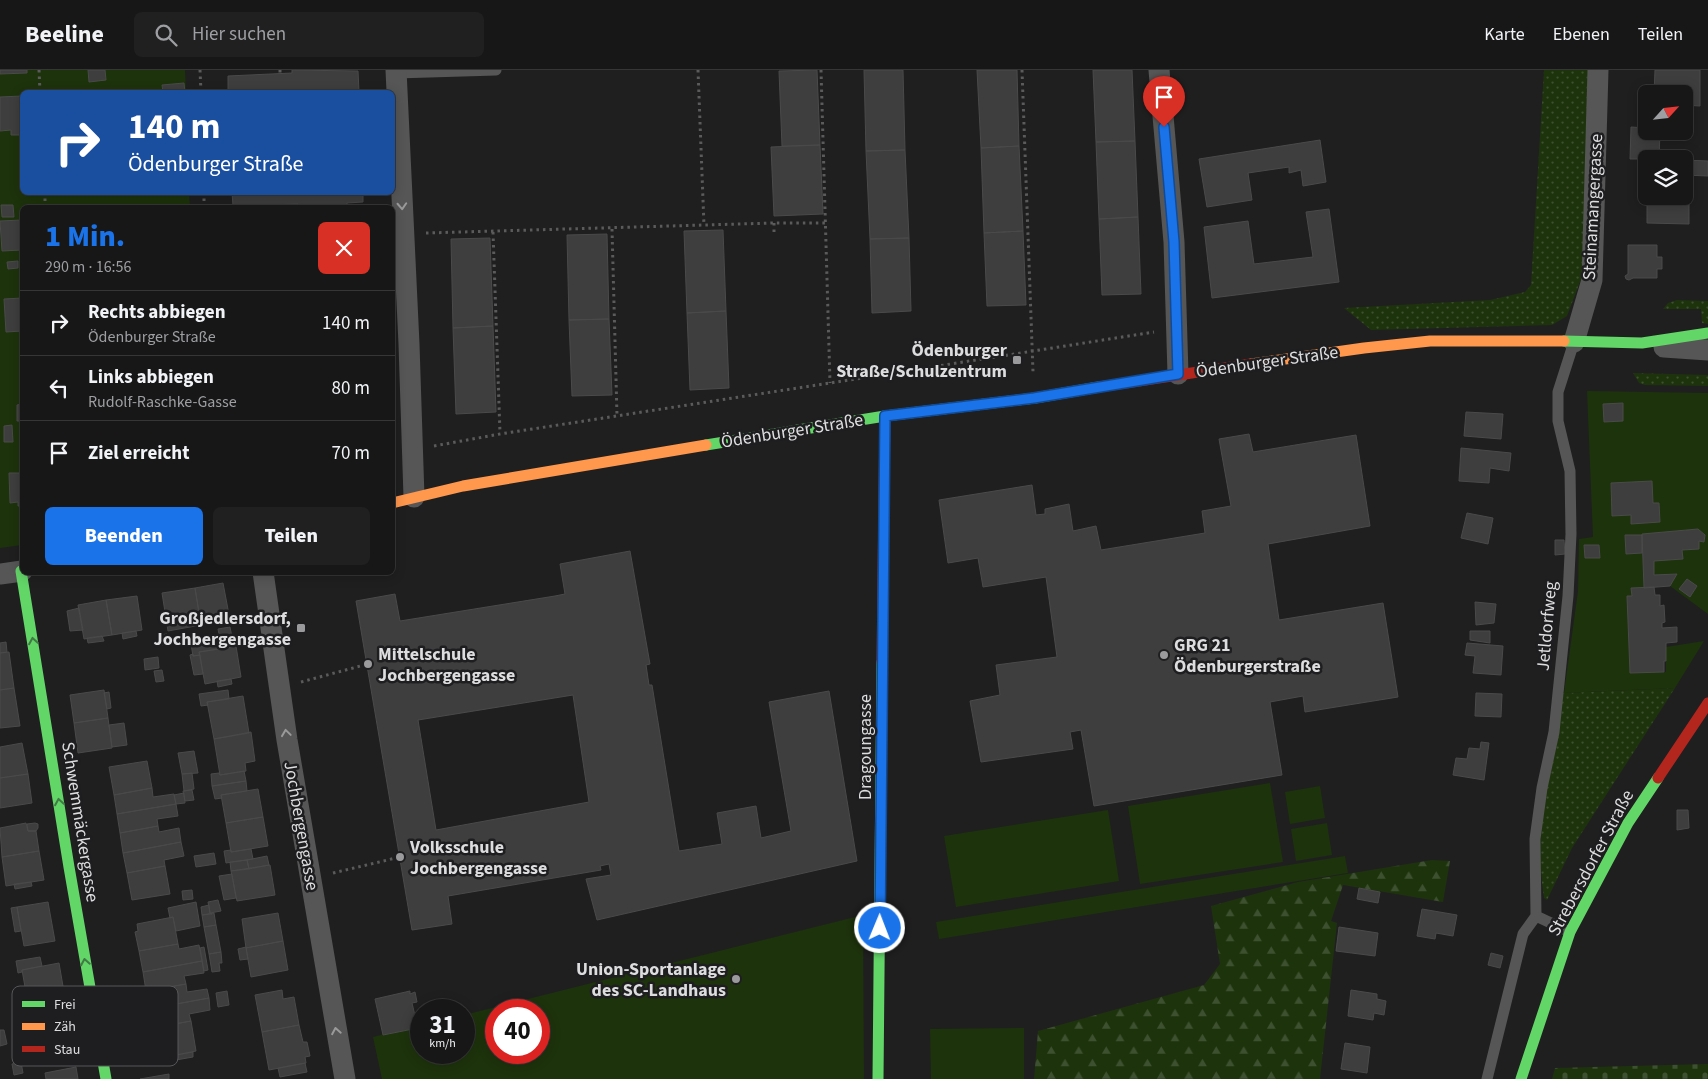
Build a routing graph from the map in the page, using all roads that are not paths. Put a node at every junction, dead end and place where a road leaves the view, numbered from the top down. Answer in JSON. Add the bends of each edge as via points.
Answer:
{"nodes":[{"id":1,"x":496,"y":70,"type":"edge"},
{"id":2,"x":1159,"y":70,"type":"edge"},
{"id":3,"x":1598,"y":70,"type":"edge"},
{"id":4,"x":396,"y":72,"type":"edge"},
{"id":5,"x":1708,"y":333,"type":"edge"},
{"id":6,"x":1574,"y":342,"type":"junction"},
{"id":7,"x":1642,"y":343,"type":"junction"},
{"id":8,"x":1708,"y":350,"type":"edge"},
{"id":9,"x":1178,"y":374,"type":"junction"},
{"id":10,"x":885,"y":416,"type":"junction"},
{"id":11,"x":414,"y":497,"type":"junction"},
{"id":12,"x":395,"y":502,"type":"edge"},
{"id":13,"x":20,"y":571,"type":"edge"},
{"id":14,"x":0,"y":574,"type":"edge"},
{"id":15,"x":23,"y":575,"type":"edge"},
{"id":16,"x":263,"y":575,"type":"edge"},
{"id":17,"x":1708,"y":703,"type":"edge"},
{"id":18,"x":1536,"y":916,"type":"junction"},
{"id":19,"x":1570,"y":932,"type":"junction"},
{"id":20,"x":90,"y":986,"type":"edge"},
{"id":21,"x":104,"y":1066,"type":"edge"},
{"id":22,"x":106,"y":1079,"type":"edge"},
{"id":23,"x":344,"y":1079,"type":"edge"},
{"id":24,"x":878,"y":1079,"type":"edge"},
{"id":25,"x":1487,"y":1079,"type":"edge"},
{"id":26,"x":1521,"y":1079,"type":"edge"}],
"edges":[{"from":1,"to":4,"type":"lane"},
{"from":2,"to":9,"type":"street","via":[[1174,242]]},
{"from":3,"to":6,"type":"street","name":"Steinamangergasse","via":[[1592,280]]},
{"from":4,"to":11,"type":"street","one_way":true},
{"from":5,"to":7,"type":"street","name":"Ödenburger Straße"},
{"from":6,"to":7,"type":"street","name":"Ödenburger Straße"},
{"from":6,"to":9,"type":"street","name":"Ödenburger Straße","via":[[1430,341]]},
{"from":6,"to":18,"type":"lane","name":"Jetldorfweg","via":[[1558,392],[1558,421],[1570,471],[1571,534],[1554,732],[1542,788],[1536,839]]},
{"from":7,"to":8,"type":"street","name":"Ödenburger Straße"},
{"from":9,"to":10,"type":"street","name":"Ödenburger Straße","via":[[1034,398]]},
{"from":10,"to":11,"type":"street","name":"Ödenburger Straße","via":[[496,480]]},
{"from":10,"to":24,"type":"street","name":"Dragoungasse"},
{"from":11,"to":12,"type":"street","name":"Ödenburger Straße"},
{"from":13,"to":14,"type":"street"},
{"from":20,"to":15,"type":"street","name":"Schwemmäckergasse","one_way":true},
{"from":23,"to":16,"type":"street","name":"Jochbergengasse","one_way":true,"via":[[286,740]]},
{"from":17,"to":19,"type":"street","name":"Strebersdorfer Straße","via":[[1628,823]]},
{"from":18,"to":19,"type":"lane"},
{"from":18,"to":25,"type":"lane","via":[[1523,934]]},
{"from":19,"to":26,"type":"street","name":"Strebersdorfer Straße"},
{"from":22,"to":21,"type":"street","name":"Schwemmäckergasse","one_way":true}]}
